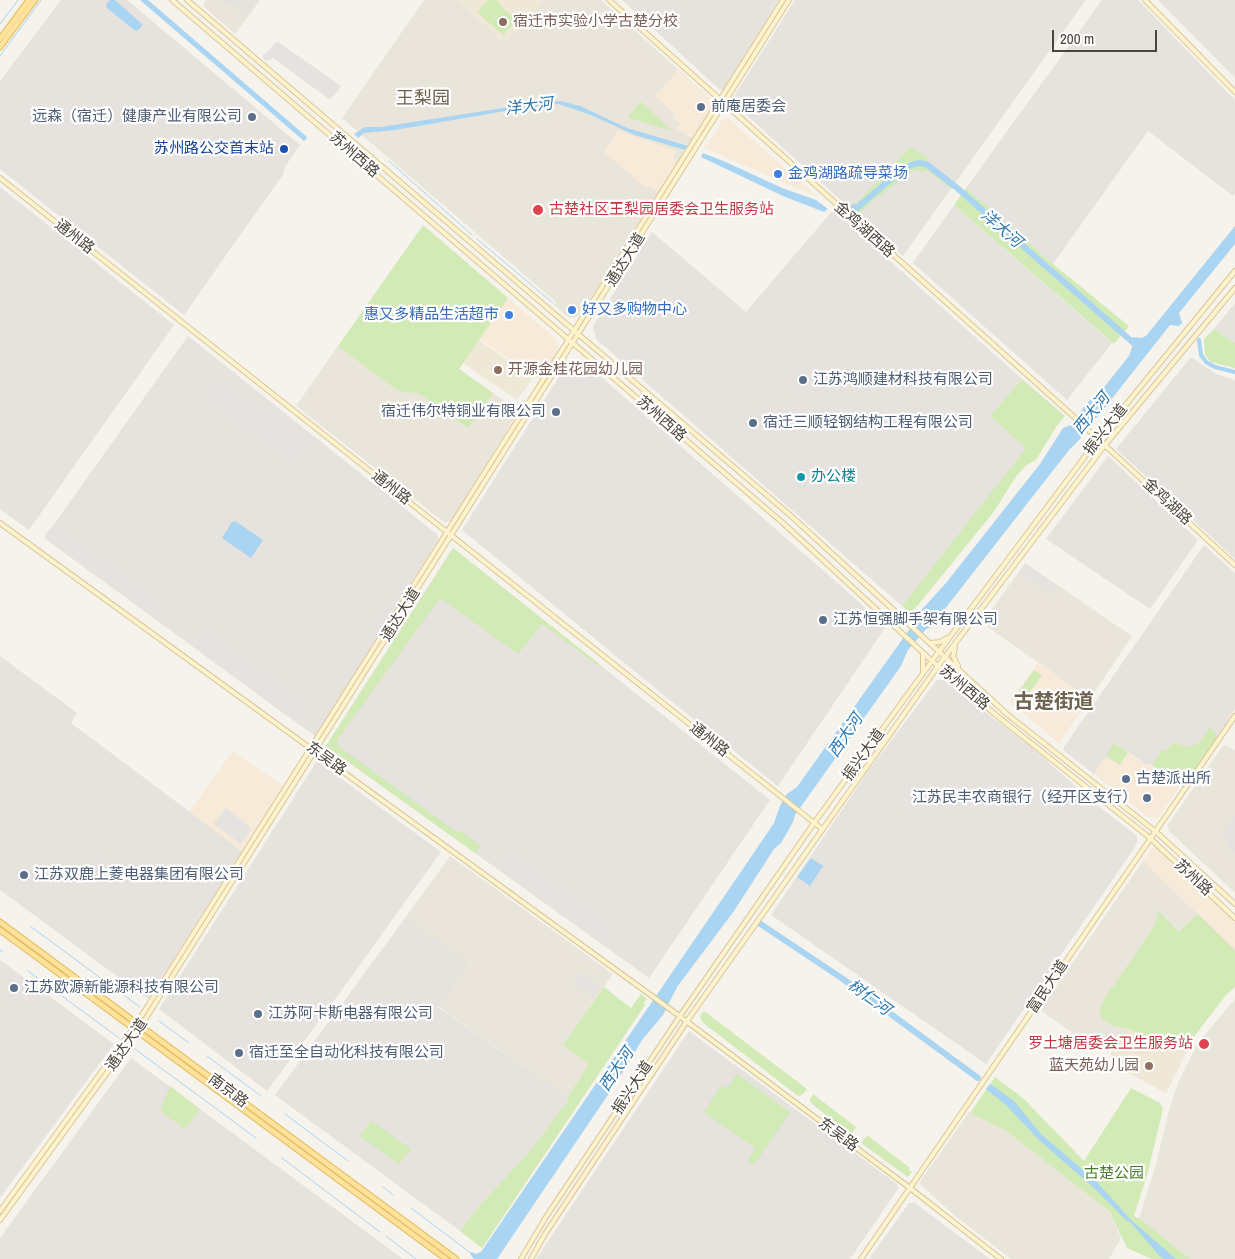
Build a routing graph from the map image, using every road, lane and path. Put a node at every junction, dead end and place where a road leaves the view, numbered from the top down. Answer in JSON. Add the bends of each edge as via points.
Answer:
{"nodes":[{"id":1,"x":29,"y":0,"type":"edge"},
{"id":2,"x":35,"y":0,"type":"edge"},
{"id":3,"x":172,"y":0,"type":"edge"},
{"id":4,"x":187,"y":0,"type":"edge"},
{"id":5,"x":609,"y":0,"type":"edge"},
{"id":6,"x":783,"y":0,"type":"edge"},
{"id":7,"x":789,"y":0,"type":"edge"},
{"id":8,"x":1145,"y":0,"type":"edge"},
{"id":9,"x":0,"y":39,"type":"edge"},
{"id":10,"x":236,"y":42,"type":"junction"},
{"id":11,"x":0,"y":48,"type":"edge"},
{"id":12,"x":229,"y":49,"type":"junction"},
{"id":13,"x":1235,"y":92,"type":"edge"},
{"id":14,"x":722,"y":102,"type":"junction"},
{"id":15,"x":312,"y":106,"type":"junction"},
{"id":16,"x":306,"y":114,"type":"junction"},
{"id":17,"x":344,"y":134,"type":"junction"},
{"id":18,"x":338,"y":141,"type":"junction"},
{"id":19,"x":0,"y":178,"type":"edge"},
{"id":20,"x":1235,"y":271,"type":"edge"},
{"id":21,"x":1235,"y":288,"type":"edge"},
{"id":22,"x":575,"y":330,"type":"junction"},
{"id":23,"x":579,"y":334,"type":"junction"},
{"id":24,"x":568,"y":338,"type":"junction"},
{"id":25,"x":573,"y":343,"type":"junction"},
{"id":26,"x":1098,"y":439,"type":"junction"},
{"id":27,"x":1105,"y":445,"type":"junction"},
{"id":28,"x":0,"y":522,"type":"edge"},
{"id":29,"x":447,"y":532,"type":"junction"},
{"id":30,"x":451,"y":535,"type":"junction"},
{"id":31,"x":1235,"y":564,"type":"edge"},
{"id":32,"x":954,"y":631,"type":"junction"},
{"id":33,"x":959,"y":640,"type":"junction"},
{"id":34,"x":929,"y":642,"type":"junction"},
{"id":35,"x":920,"y":651,"type":"junction"},
{"id":36,"x":939,"y":651,"type":"junction"},
{"id":37,"x":946,"y":657,"type":"junction"},
{"id":38,"x":932,"y":661,"type":"junction"},
{"id":39,"x":938,"y":666,"type":"junction"},
{"id":40,"x":956,"y":667,"type":"junction"},
{"id":41,"x":962,"y":672,"type":"junction"},
{"id":42,"x":923,"y":674,"type":"junction"},
{"id":43,"x":948,"y":674,"type":"junction"},
{"id":44,"x":931,"y":677,"type":"junction"},
{"id":45,"x":1235,"y":716,"type":"edge"},
{"id":46,"x":313,"y":750,"type":"junction"},
{"id":47,"x":814,"y":823,"type":"junction"},
{"id":48,"x":822,"y":829,"type":"junction"},
{"id":49,"x":1155,"y":831,"type":"junction"},
{"id":50,"x":1150,"y":838,"type":"junction"},
{"id":51,"x":1235,"y":904,"type":"edge"},
{"id":52,"x":1235,"y":918,"type":"edge"},
{"id":53,"x":0,"y":922,"type":"edge"},
{"id":54,"x":0,"y":930,"type":"edge"},
{"id":55,"x":680,"y":1016,"type":"junction"},
{"id":56,"x":687,"y":1021,"type":"junction"},
{"id":57,"x":139,"y":1025,"type":"junction"},
{"id":58,"x":135,"y":1030,"type":"junction"},
{"id":59,"x":910,"y":1188,"type":"junction"},
{"id":60,"x":0,"y":1212,"type":"edge"},
{"id":61,"x":0,"y":1220,"type":"edge"},
{"id":62,"x":446,"y":1259,"type":"edge"},
{"id":63,"x":456,"y":1259,"type":"edge"},
{"id":64,"x":521,"y":1259,"type":"edge"},
{"id":65,"x":531,"y":1259,"type":"edge"},
{"id":66,"x":861,"y":1259,"type":"edge"},
{"id":67,"x":1001,"y":1259,"type":"edge"}],
"edges":[{"from":1,"to":9,"type":"main road"},
{"from":2,"to":11,"type":"main road"},
{"from":3,"to":12,"type":"main road","name":"苏州西路"},
{"from":4,"to":10,"type":"main road","name":"苏州西路"},
{"from":5,"to":14,"type":"main road","name":"金鸡湖西路"},
{"from":6,"to":14,"type":"main road","name":"通达大道"},
{"from":7,"to":14,"type":"main road","name":"通达大道"},
{"from":8,"to":13,"type":"main road"},
{"from":10,"to":12,"type":"main road"},
{"from":10,"to":15,"type":"main road","name":"苏州西路"},
{"from":12,"to":16,"type":"main road","name":"苏州西路"},
{"from":14,"to":22,"type":"main road","name":"通达大道"},
{"from":14,"to":23,"type":"main road","name":"通达大道"},
{"from":14,"to":26,"type":"main road","name":"金鸡湖西路"},
{"from":15,"to":16,"type":"main road"},
{"from":15,"to":17,"type":"main road","name":"苏州西路"},
{"from":16,"to":18,"type":"main road","name":"苏州西路"},
{"from":17,"to":18,"type":"main road"},
{"from":17,"to":22,"type":"main road","name":"苏州西路"},
{"from":18,"to":24,"type":"main road","name":"苏州西路"},
{"from":19,"to":29,"type":"main road","name":"通州路"},
{"from":20,"to":26,"type":"main road","name":"振兴大道"},
{"from":21,"to":27,"type":"main road","name":"振兴大道"},
{"from":22,"to":23,"type":"main road","name":"苏州西路"},
{"from":22,"to":24,"type":"main road","name":"通达大道"},
{"from":23,"to":25,"type":"main road","name":"通达大道"},
{"from":23,"to":34,"type":"main road","name":"苏州西路","via":[[790,515]]},
{"from":24,"to":25,"type":"main road","name":"苏州西路"},
{"from":24,"to":29,"type":"main road","name":"通达大道"},
{"from":25,"to":30,"type":"main road","name":"通达大道"},
{"from":25,"to":35,"type":"main road","name":"苏州西路","via":[[783,523]]},
{"from":26,"to":27,"type":"main road","name":"金鸡湖路"},
{"from":26,"to":32,"type":"main road","name":"振兴大道"},
{"from":27,"to":31,"type":"main road","name":"金鸡湖路"},
{"from":27,"to":33,"type":"main road","name":"振兴大道"},
{"from":28,"to":46,"type":"main road","name":"东吴路"},
{"from":29,"to":30,"type":"main road","name":"通州路"},
{"from":29,"to":46,"type":"main road","name":"通达大道"},
{"from":30,"to":46,"type":"main road","name":"通达大道"},
{"from":30,"to":47,"type":"main road","name":"通州路"},
{"from":32,"to":34,"type":"main road","via":[[945,640]]},
{"from":32,"to":36,"type":"main road","name":"振兴大道"},
{"from":33,"to":37,"type":"main road","name":"振兴大道"},
{"from":33,"to":41,"type":"main road","via":[[953,656]]},
{"from":34,"to":36,"type":"main road","name":"苏州西路"},
{"from":35,"to":38,"type":"main road","name":"苏州西路"},
{"from":35,"to":42,"type":"main road","via":[[924,661]]},
{"from":36,"to":37,"type":"main road","name":"苏州西路"},
{"from":36,"to":38,"type":"main road","name":"振兴大道"},
{"from":37,"to":39,"type":"main road","name":"振兴大道"},
{"from":37,"to":40,"type":"main road","name":"苏州西路"},
{"from":38,"to":39,"type":"main road","name":"苏州西路"},
{"from":38,"to":42,"type":"main road","name":"振兴大道"},
{"from":39,"to":43,"type":"main road","name":"苏州西路"},
{"from":39,"to":44,"type":"main road","name":"振兴大道"},
{"from":40,"to":41,"type":"main road","name":"苏州西路"},
{"from":40,"to":43,"type":"main road"},
{"from":41,"to":49,"type":"main road","name":"苏州西路","via":[[1008,715]]},
{"from":42,"to":47,"type":"main road","name":"振兴大道"},
{"from":43,"to":44,"type":"main road"},
{"from":43,"to":50,"type":"main road","name":"苏州西路"},
{"from":44,"to":48,"type":"main road","name":"振兴大道"},
{"from":45,"to":49,"type":"main road","name":"富民大道"},
{"from":46,"to":55,"type":"main road","name":"东吴路"},
{"from":46,"to":57,"type":"main road","name":"通达大道"},
{"from":47,"to":48,"type":"main road","name":"通州路"},
{"from":47,"to":55,"type":"main road","name":"振兴大道"},
{"from":48,"to":56,"type":"main road","name":"振兴大道"},
{"from":49,"to":50,"type":"main road","name":"富民大道"},
{"from":49,"to":51,"type":"main road","name":"苏州路"},
{"from":50,"to":52,"type":"main road","name":"苏州路"},
{"from":50,"to":59,"type":"main road","name":"富民大道"},
{"from":53,"to":57,"type":"main road","name":"南京路"},
{"from":54,"to":58,"type":"main road","name":"南京路"},
{"from":55,"to":56,"type":"main road","name":"东吴路"},
{"from":55,"to":64,"type":"main road","name":"振兴大道"},
{"from":56,"to":59,"type":"main road","name":"东吴路"},
{"from":56,"to":65,"type":"main road","name":"振兴大道"},
{"from":57,"to":58,"type":"main road","name":"通达大道"},
{"from":57,"to":63,"type":"main road","name":"南京路"},
{"from":58,"to":60,"type":"main road","name":"通达大道"},
{"from":58,"to":61,"type":"main road","name":"通达大道"},
{"from":58,"to":62,"type":"main road","name":"南京路"},
{"from":59,"to":66,"type":"main road","name":"富民大道"},
{"from":59,"to":67,"type":"main road","name":"东吴路"}]}
